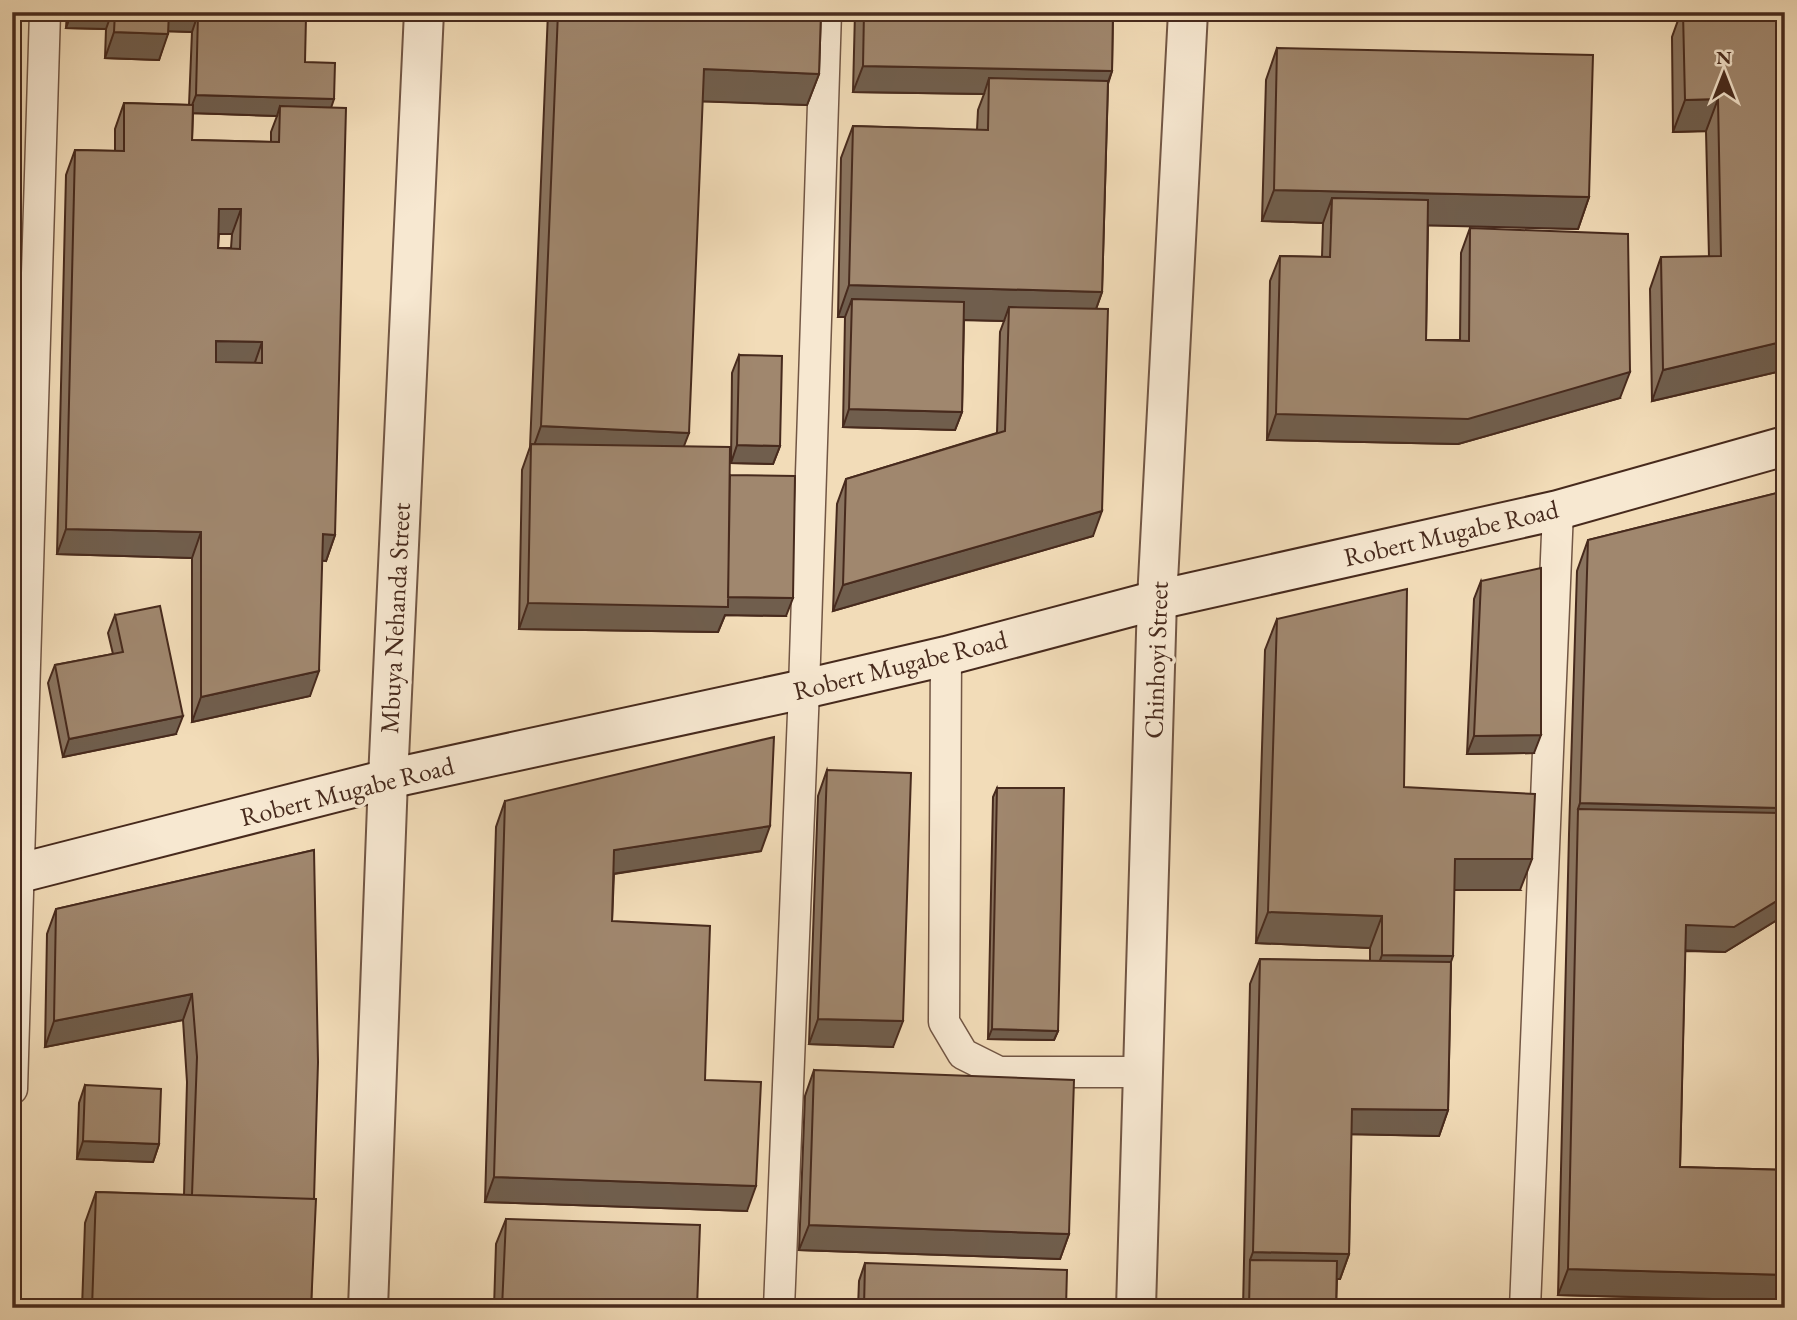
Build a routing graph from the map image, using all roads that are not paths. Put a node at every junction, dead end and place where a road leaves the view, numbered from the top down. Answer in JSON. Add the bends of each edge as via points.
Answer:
{"nodes":[{"id":1,"x":45,"y":12,"type":"edge"},
{"id":2,"x":424,"y":12,"type":"edge"},
{"id":3,"x":826,"y":12,"type":"edge"},
{"id":4,"x":1188,"y":12,"type":"edge"},
{"id":5,"x":1785,"y":446,"type":"edge"},
{"id":6,"x":1558,"y":510,"type":"junction"},
{"id":7,"x":1157,"y":600,"type":"junction"},
{"id":8,"x":946,"y":656,"type":"junction"},
{"id":9,"x":804,"y":689,"type":"junction"},
{"id":10,"x":388,"y":779,"type":"junction"},
{"id":11,"x":16,"y":874,"type":"edge"},
{"id":12,"x":1143,"y":1072,"type":"junction"},
{"id":13,"x":12,"y":1089,"type":"edge"},
{"id":14,"x":368,"y":1308,"type":"edge"},
{"id":15,"x":779,"y":1308,"type":"edge"},
{"id":16,"x":1136,"y":1308,"type":"edge"},
{"id":17,"x":1525,"y":1308,"type":"edge"}],
"edges":[{"from":1,"to":11,"type":"lane"},
{"from":2,"to":10,"type":"street","name":"Mbuya Nehanda Street"},
{"from":3,"to":9,"type":"lane"},
{"from":4,"to":7,"type":"street","name":"Chinhoyi Street"},
{"from":5,"to":6,"type":"street","name":"Robert Mugabe Road"},
{"from":6,"to":7,"type":"street","name":"Robert Mugabe Road"},
{"from":6,"to":17,"type":"lane"},
{"from":7,"to":8,"type":"street","name":"Robert Mugabe Road"},
{"from":7,"to":12,"type":"street","name":"Chinhoyi Street"},
{"from":8,"to":9,"type":"street","name":"Robert Mugabe Road"},
{"from":8,"to":12,"type":"lane","via":[[944,1022],[963,1054],[999,1072]]},
{"from":9,"to":10,"type":"street","name":"Robert Mugabe Road"},
{"from":9,"to":15,"type":"lane"},
{"from":10,"to":11,"type":"street","name":"Robert Mugabe Road"},
{"from":10,"to":14,"type":"street","name":"Mbuya Nehanda Street"},
{"from":11,"to":13,"type":"lane"},
{"from":12,"to":16,"type":"street","name":"Chinhoyi Street"}]}
